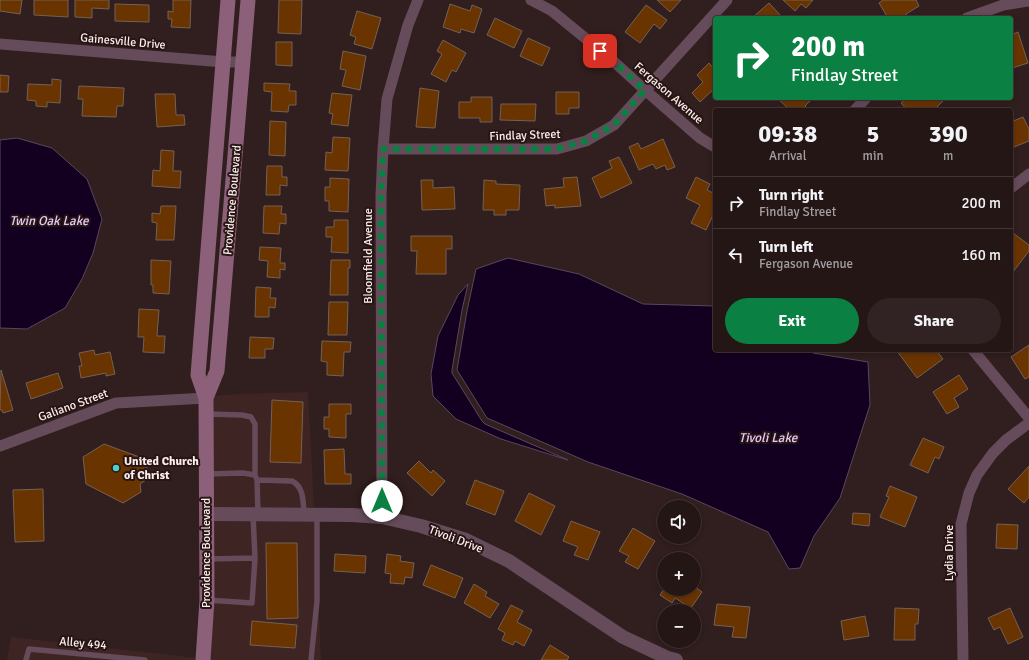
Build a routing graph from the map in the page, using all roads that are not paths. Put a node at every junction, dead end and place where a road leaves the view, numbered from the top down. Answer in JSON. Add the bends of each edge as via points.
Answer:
{"nodes":[{"id":1,"x":228,"y":0,"type":"edge"},
{"id":2,"x":248,"y":0,"type":"edge"},
{"id":3,"x":418,"y":0,"type":"edge"},
{"id":4,"x":531,"y":0,"type":"edge"},
{"id":5,"x":727,"y":0,"type":"edge"},
{"id":6,"x":1029,"y":1,"type":"edge"},
{"id":7,"x":973,"y":16,"type":"edge"},
{"id":8,"x":0,"y":44,"type":"edge"},
{"id":9,"x":224,"y":62,"type":"junction"},
{"id":10,"x":244,"y":62,"type":"junction"},
{"id":11,"x":645,"y":90,"type":"junction"},
{"id":12,"x":864,"y":100,"type":"edge"},
{"id":13,"x":857,"y":108,"type":"edge"},
{"id":14,"x":713,"y":146,"type":"edge"},
{"id":15,"x":383,"y":149,"type":"junction"},
{"id":16,"x":1029,"y":174,"type":"edge"},
{"id":17,"x":1013,"y":186,"type":"edge"},
{"id":18,"x":975,"y":352,"type":"edge"},
{"id":19,"x":206,"y":398,"type":"junction"},
{"id":20,"x":206,"y":414,"type":"junction"},
{"id":21,"x":1029,"y":418,"type":"edge"},
{"id":22,"x":1029,"y":423,"type":"edge"},
{"id":23,"x":0,"y":446,"type":"edge"},
{"id":24,"x":207,"y":474,"type":"junction"},
{"id":25,"x":256,"y":478,"type":"junction"},
{"id":26,"x":207,"y":514,"type":"junction"},
{"id":27,"x":255,"y":514,"type":"junction"},
{"id":28,"x":310,"y":514,"type":"junction"},
{"id":29,"x":382,"y":517,"type":"junction"},
{"id":30,"x":255,"y":558,"type":"junction"},
{"id":31,"x":207,"y":559,"type":"junction"},
{"id":32,"x":207,"y":600,"type":"junction"},
{"id":33,"x":115,"y":659,"type":"edge"},
{"id":34,"x":26,"y":660,"type":"edge"},
{"id":35,"x":146,"y":660,"type":"edge"},
{"id":36,"x":203,"y":660,"type":"edge"},
{"id":37,"x":311,"y":660,"type":"edge"},
{"id":38,"x":676,"y":660,"type":"edge"},
{"id":39,"x":963,"y":660,"type":"edge"}],
"edges":[{"from":1,"to":9,"type":"main road","name":"Providence Boulevard"},
{"from":2,"to":10,"type":"main road","name":"Providence Boulevard"},
{"from":3,"to":15,"type":"street","name":"Bloomfield Avenue","via":[[386,99]]},
{"from":4,"to":11,"type":"street","name":"Fergason Avenue","via":[[552,11]]},
{"from":5,"to":11,"type":"street","name":"Findlay Street"},
{"from":6,"to":7,"type":"street","via":[[1003,5]]},
{"from":8,"to":9,"type":"street","name":"Gainesville Drive"},
{"from":9,"to":10,"type":"street","name":"Gainesville Drive"},
{"from":9,"to":19,"type":"main road","name":"Providence Boulevard","via":[[198,374]]},
{"from":10,"to":19,"type":"main road","name":"Providence Boulevard","via":[[217,371]]},
{"from":11,"to":14,"type":"street","name":"Fergason Avenue","via":[[700,138]]},
{"from":11,"to":15,"type":"street","name":"Findlay Street","via":[[614,125],[586,141],[556,149]]},
{"from":12,"to":13,"type":"street"},
{"from":15,"to":29,"type":"street","name":"Bloomfield Avenue"},
{"from":16,"to":17,"type":"street"},
{"from":18,"to":21,"type":"street"},
{"from":19,"to":20,"type":"main road","name":"Providence Boulevard"},
{"from":19,"to":23,"type":"street","name":"Galiano Street","via":[[116,403]]},
{"from":20,"to":24,"type":"main road","name":"Providence Boulevard"},
{"from":20,"to":25,"type":"lane","via":[[251,417],[255,424]]},
{"from":22,"to":39,"type":"street","name":"Lydia Drive","via":[[993,453],[977,475],[969,493],[961,524]]},
{"from":24,"to":25,"type":"lane","via":[[243,473]]},
{"from":24,"to":26,"type":"main road","name":"Providence Boulevard"},
{"from":25,"to":27,"type":"lane"},
{"from":25,"to":28,"type":"lane","via":[[296,483]]},
{"from":26,"to":27,"type":"street","name":"Tivoli Drive"},
{"from":26,"to":31,"type":"main road","name":"Providence Boulevard"},
{"from":27,"to":28,"type":"street","name":"Tivoli Drive"},
{"from":27,"to":30,"type":"lane"},
{"from":28,"to":29,"type":"street","name":"Tivoli Drive"},
{"from":28,"to":37,"type":"lane","via":[[317,550],[317,601]]},
{"from":29,"to":38,"type":"street","name":"Tivoli Drive","via":[[466,540],[509,561],[623,637]]},
{"from":30,"to":31,"type":"lane"},
{"from":30,"to":32,"type":"lane","via":[[252,602]]},
{"from":31,"to":32,"type":"main road","name":"Providence Boulevard"},
{"from":32,"to":36,"type":"main road","name":"Providence Boulevard"},
{"from":33,"to":34,"type":"lane","name":"Alley 494","via":[[29,649]]},
{"from":33,"to":35,"type":"lane","name":"Alley 494"}]}
